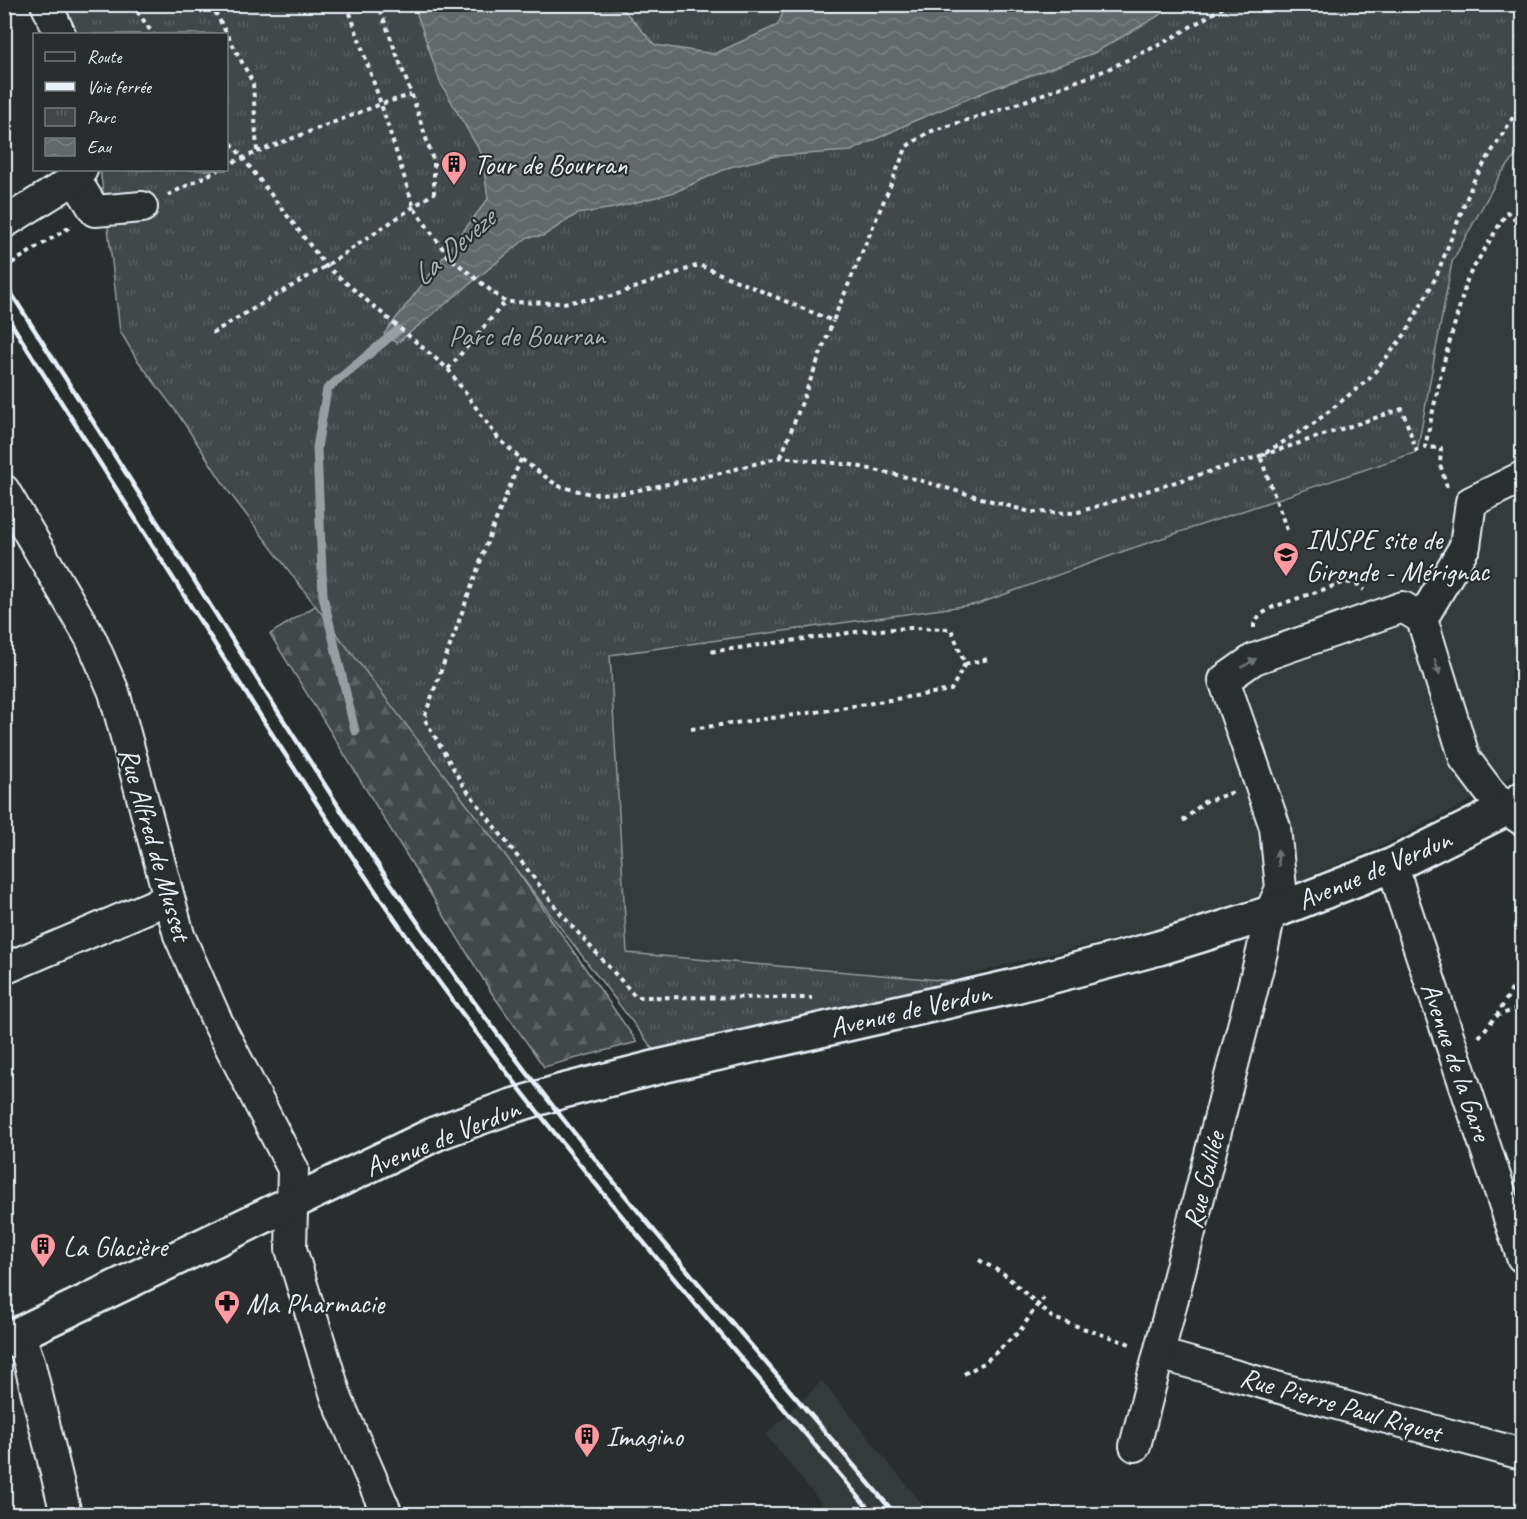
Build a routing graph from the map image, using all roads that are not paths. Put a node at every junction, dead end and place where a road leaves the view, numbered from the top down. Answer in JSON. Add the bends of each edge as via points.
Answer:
{"nodes":[{"id":1,"x":46,"y":4,"type":"edge"},
{"id":2,"x":60,"y":33,"type":"edge"},
{"id":3,"x":79,"y":174,"type":"edge"},
{"id":4,"x":142,"y":207,"type":"road end"},
{"id":5,"x":4,"y":223,"type":"edge"},
{"id":6,"x":1522,"y":477,"type":"edge"},
{"id":7,"x":4,"y":490,"type":"edge"},
{"id":8,"x":1422,"y":619,"type":"junction"},
{"id":9,"x":1517,"y":809,"type":"edge"},
{"id":10,"x":1393,"y":865,"type":"junction"},
{"id":11,"x":169,"y":901,"type":"junction"},
{"id":12,"x":1270,"y":914,"type":"junction"},
{"id":13,"x":4,"y":969,"type":"edge"},
{"id":14,"x":292,"y":1203,"type":"junction"},
{"id":15,"x":1522,"y":1257,"type":"edge"},
{"id":16,"x":12,"y":1338,"type":"edge"},
{"id":17,"x":1159,"y":1354,"type":"junction"},
{"id":18,"x":1136,"y":1446,"type":"dead end"},
{"id":19,"x":1522,"y":1454,"type":"edge"},
{"id":20,"x":66,"y":1515,"type":"edge"},
{"id":21,"x":387,"y":1515,"type":"edge"}],
"edges":[{"from":1,"to":2,"type":"street"},
{"from":3,"to":4,"type":"street","via":[[95,211]]},
{"from":3,"to":5,"type":"street"},
{"from":6,"to":8,"type":"street","via":[[1471,502],[1465,546]]},
{"from":7,"to":11,"type":"street","name":"Rue Alfred de Musset","via":[[91,639],[114,692]]},
{"from":8,"to":9,"type":"street","one_way":true,"via":[[1465,759],[1489,791]]},
{"from":12,"to":8,"type":"street","name":"Rue Galilée","one_way":true,"via":[[1281,888],[1275,827],[1224,680],[1254,659],[1402,607]]},
{"from":9,"to":10,"type":"main road","name":"Avenue de Verdun"},
{"from":10,"to":12,"type":"main road","name":"Avenue de Verdun"},
{"from":10,"to":15,"type":"street","name":"Avenue de la Gare"},
{"from":11,"to":13,"type":"street"},
{"from":11,"to":14,"type":"street","name":"Rue Alfred de Musset","via":[[179,935],[216,1021],[293,1169]]},
{"from":12,"to":14,"type":"main road","name":"Avenue de Verdun","via":[[1015,986],[559,1092],[436,1133]]},
{"from":12,"to":17,"type":"street","name":"Rue Galilée"},
{"from":14,"to":16,"type":"main road","name":"Avenue de Verdun"},
{"from":14,"to":21,"type":"street","name":"Rue Alfred de Musset","via":[[291,1249],[297,1270],[337,1400]]},
{"from":16,"to":20,"type":"street","via":[[29,1361]]},
{"from":17,"to":18,"type":"street","name":"Rue Galilée"},
{"from":17,"to":19,"type":"street","name":"Rue Pierre Paul Riquet"}]}
